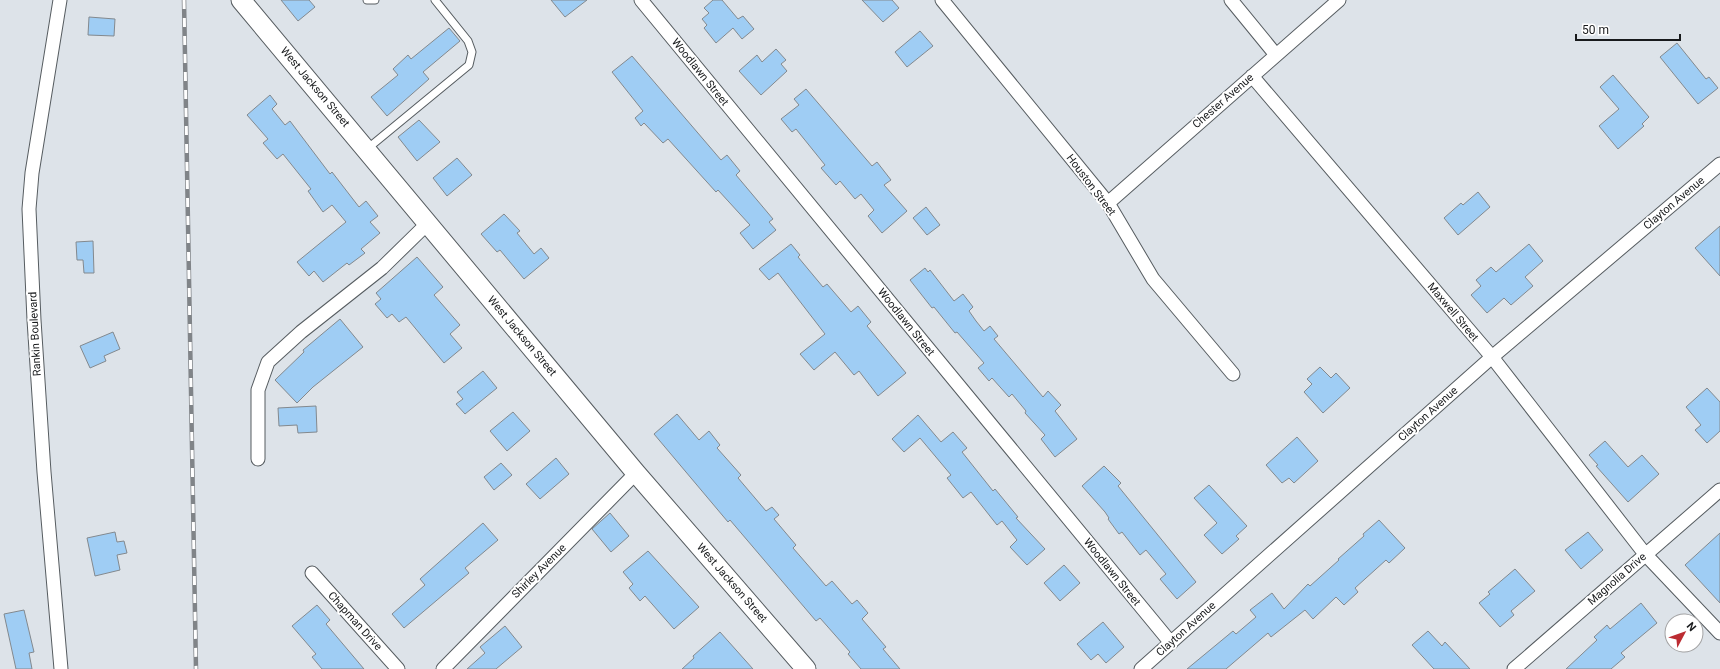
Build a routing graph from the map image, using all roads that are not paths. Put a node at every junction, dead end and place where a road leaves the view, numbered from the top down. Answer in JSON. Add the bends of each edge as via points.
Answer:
{"nodes":[{"id":1,"x":60,"y":0,"type":"edge"},
{"id":2,"x":241,"y":0,"type":"edge"},
{"id":3,"x":367,"y":0,"type":"edge"},
{"id":4,"x":375,"y":0,"type":"edge"},
{"id":5,"x":435,"y":0,"type":"edge"},
{"id":6,"x":641,"y":0,"type":"edge"},
{"id":7,"x":942,"y":0,"type":"edge"},
{"id":8,"x":1230,"y":0,"type":"edge"},
{"id":9,"x":1339,"y":0,"type":"edge"},
{"id":10,"x":1276,"y":55,"type":"junction"},
{"id":11,"x":1252,"y":76,"type":"junction"},
{"id":12,"x":367,"y":149,"type":"junction"},
{"id":13,"x":1720,"y":164,"type":"edge"},
{"id":14,"x":1108,"y":203,"type":"junction"},
{"id":15,"x":428,"y":223,"type":"junction"},
{"id":16,"x":1492,"y":357,"type":"junction"},
{"id":17,"x":1233,"y":374,"type":"dead end"},
{"id":18,"x":258,"y":459,"type":"dead end"},
{"id":19,"x":636,"y":473,"type":"junction"},
{"id":20,"x":1720,"y":490,"type":"edge"},
{"id":21,"x":1646,"y":554,"type":"junction"},
{"id":22,"x":312,"y":573,"type":"dead end"},
{"id":23,"x":1720,"y":633,"type":"edge"},
{"id":24,"x":1171,"y":643,"type":"junction"},
{"id":25,"x":61,"y":669,"type":"edge"},
{"id":26,"x":398,"y":669,"type":"edge"},
{"id":27,"x":443,"y":669,"type":"edge"},
{"id":28,"x":806,"y":669,"type":"edge"},
{"id":29,"x":1141,"y":669,"type":"edge"},
{"id":30,"x":1514,"y":669,"type":"edge"}],
"edges":[{"from":1,"to":25,"type":"street","name":"Rankin Boulevard","via":[[32,173],[29,209],[44,472]]},
{"from":2,"to":12,"type":"street","name":"West Jackson Street"},
{"from":3,"to":4,"type":"lane"},
{"from":5,"to":12,"type":"lane","via":[[468,41],[472,52],[469,65]]},
{"from":6,"to":24,"type":"street","name":"Woodlawn Street"},
{"from":7,"to":14,"type":"street","name":"Houston Street"},
{"from":8,"to":10,"type":"street"},
{"from":9,"to":10,"type":"street","name":"Chester Avenue"},
{"from":10,"to":11,"type":"street","name":"Chester Avenue"},
{"from":11,"to":14,"type":"street","name":"Chester Avenue"},
{"from":11,"to":16,"type":"street","name":"Maxwell Street"},
{"from":12,"to":15,"type":"street","name":"West Jackson Street"},
{"from":13,"to":16,"type":"street","name":"Clayton Avenue"},
{"from":14,"to":17,"type":"street","name":"Houston Street","via":[[1153,279]]},
{"from":15,"to":18,"type":"street","via":[[382,268],[301,332],[268,362],[258,390]]},
{"from":15,"to":19,"type":"street","name":"West Jackson Street"},
{"from":16,"to":21,"type":"street","name":"Maxwell Street"},
{"from":16,"to":24,"type":"street","name":"Clayton Avenue"},
{"from":19,"to":27,"type":"street","name":"Shirley Avenue"},
{"from":19,"to":28,"type":"street","name":"West Jackson Street"},
{"from":20,"to":21,"type":"street","name":"Magnolia Drive"},
{"from":21,"to":23,"type":"street","name":"Maxwell Street"},
{"from":21,"to":30,"type":"street","name":"Magnolia Drive"},
{"from":22,"to":26,"type":"street","name":"Chapman Drive"},
{"from":24,"to":29,"type":"street","name":"Clayton Avenue"}]}
